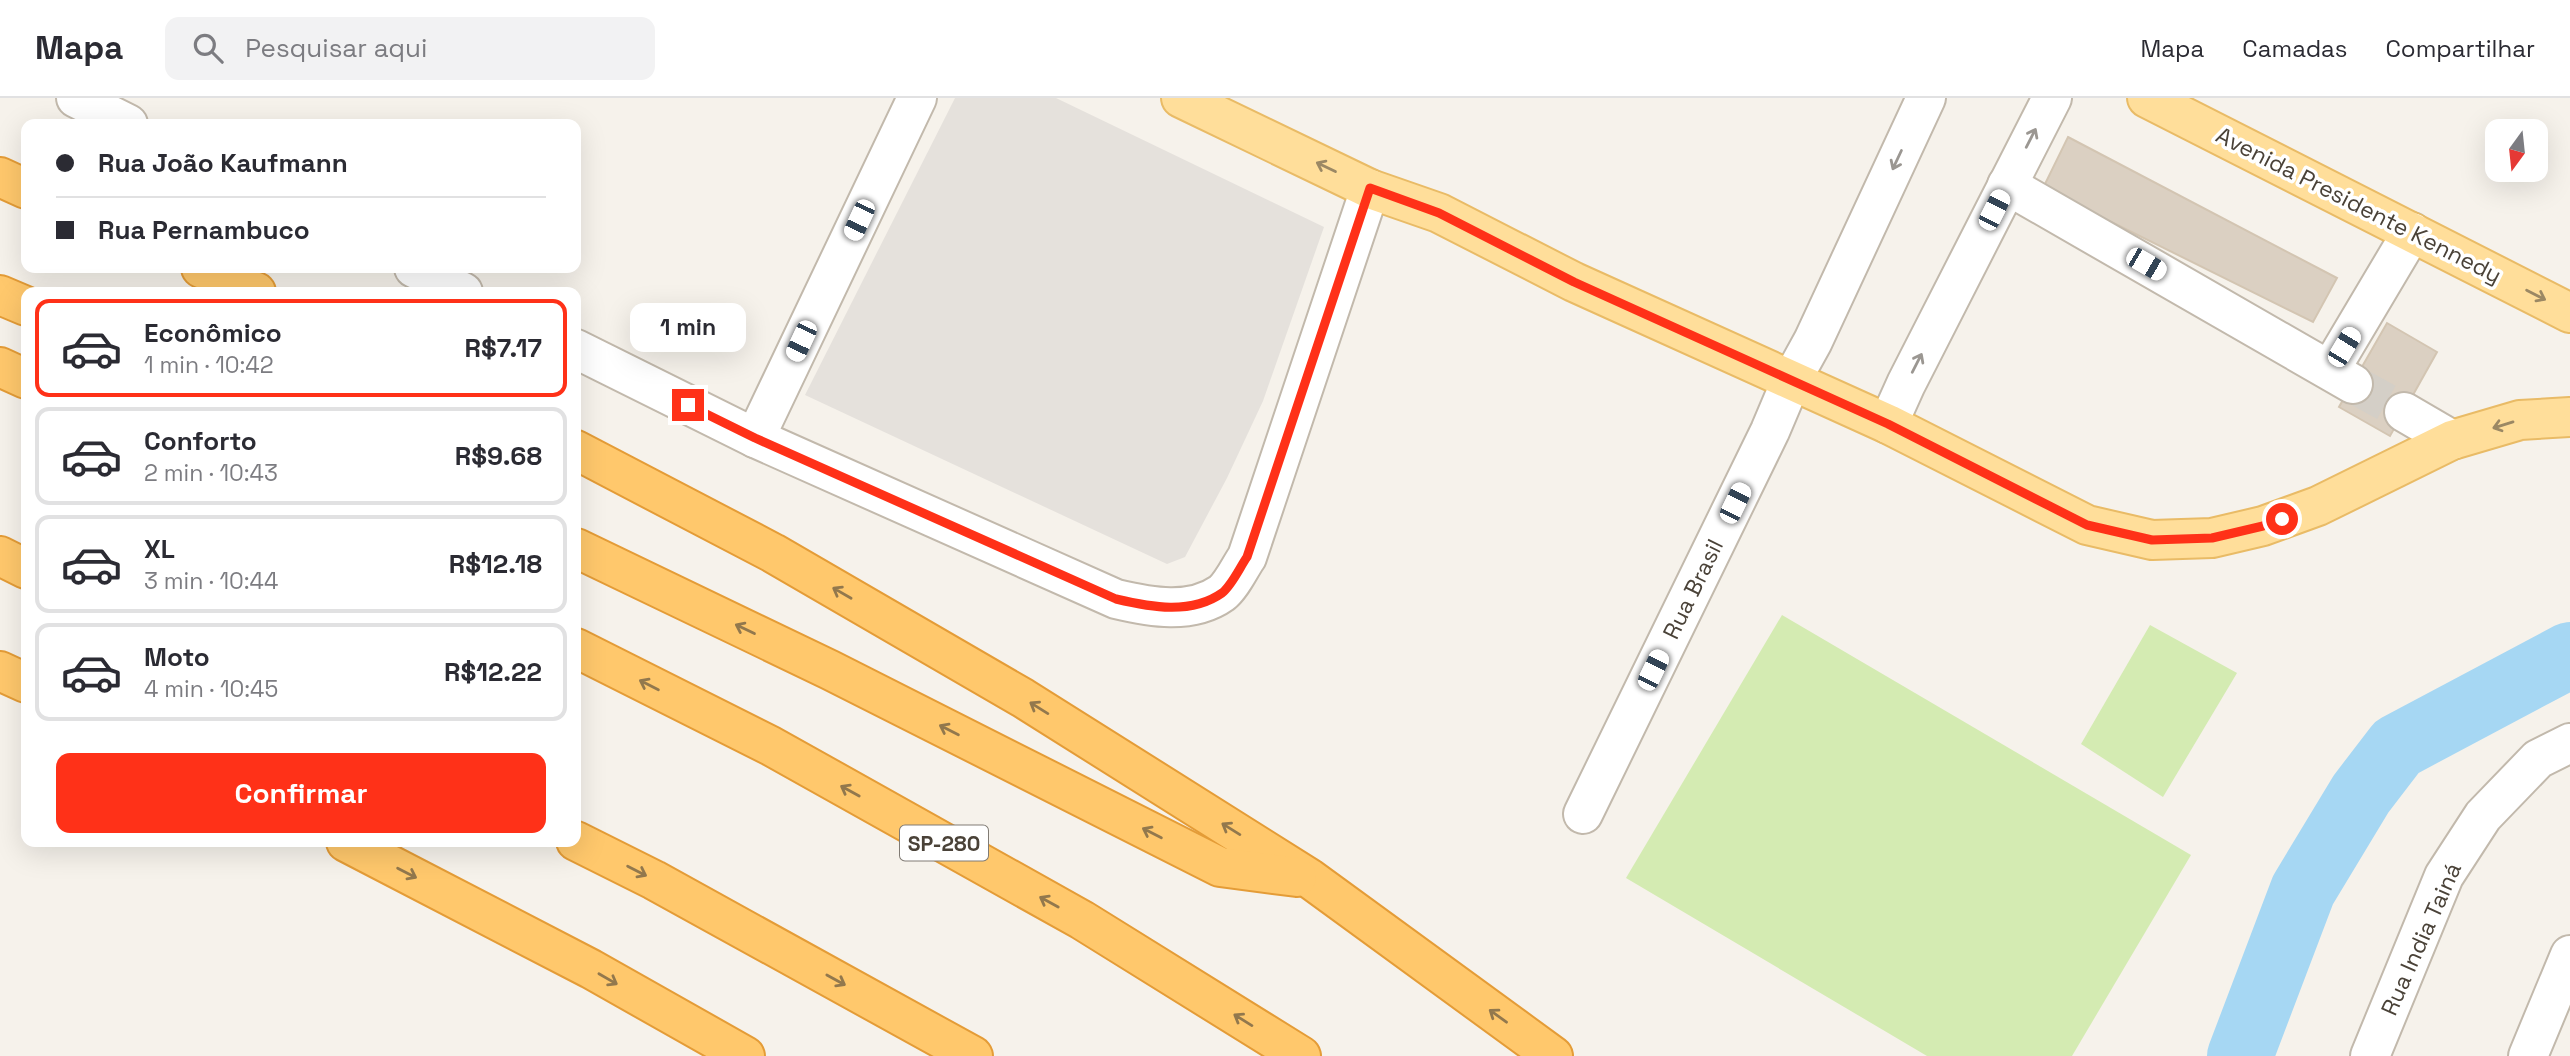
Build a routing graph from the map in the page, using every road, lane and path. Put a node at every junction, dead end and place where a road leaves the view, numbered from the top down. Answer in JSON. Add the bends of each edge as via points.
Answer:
{"nodes":[{"id":1,"x":76,"y":98,"type":"edge"},
{"id":2,"x":917,"y":98,"type":"edge"},
{"id":3,"x":1181,"y":98,"type":"edge"},
{"id":4,"x":1926,"y":98,"type":"edge"},
{"id":5,"x":2052,"y":98,"type":"edge"},
{"id":6,"x":2147,"y":98,"type":"edge"},
{"id":7,"x":118,"y":119,"type":"edge"},
{"id":8,"x":0,"y":177,"type":"edge"},
{"id":9,"x":2007,"y":185,"type":"junction"},
{"id":10,"x":21,"y":187,"type":"edge"},
{"id":11,"x":1370,"y":188,"type":"junction"},
{"id":12,"x":2412,"y":232,"type":"junction"},
{"id":13,"x":212,"y":273,"type":"edge"},
{"id":14,"x":424,"y":273,"type":"edge"},
{"id":15,"x":245,"y":287,"type":"edge"},
{"id":16,"x":453,"y":287,"type":"edge"},
{"id":17,"x":0,"y":295,"type":"edge"},
{"id":18,"x":21,"y":304,"type":"edge"},
{"id":19,"x":2570,"y":313,"type":"edge"},
{"id":20,"x":581,"y":351,"type":"edge"},
{"id":21,"x":0,"y":366,"type":"edge"},
{"id":22,"x":21,"y":376,"type":"edge"},
{"id":23,"x":1792,"y":379,"type":"junction"},
{"id":24,"x":2404,"y":412,"type":"tunnel mouth"},
{"id":25,"x":2570,"y":417,"type":"edge"},
{"id":26,"x":1888,"y":424,"type":"junction"},
{"id":27,"x":755,"y":438,"type":"junction"},
{"id":28,"x":2452,"y":440,"type":"junction"},
{"id":29,"x":581,"y":453,"type":"edge"},
{"id":30,"x":581,"y":550,"type":"edge"},
{"id":31,"x":0,"y":556,"type":"edge"},
{"id":32,"x":21,"y":566,"type":"edge"},
{"id":33,"x":581,"y":651,"type":"edge"},
{"id":34,"x":0,"y":671,"type":"edge"},
{"id":35,"x":21,"y":681,"type":"edge"},
{"id":36,"x":2570,"y":743,"type":"edge"},
{"id":37,"x":1583,"y":814,"type":"dead end"},
{"id":38,"x":581,"y":844,"type":"edge"},
{"id":39,"x":356,"y":847,"type":"edge"},
{"id":40,"x":1309,"y":878,"type":"junction"},
{"id":41,"x":2570,"y":955,"type":"edge"},
{"id":42,"x":745,"y":1056,"type":"edge"},
{"id":43,"x":973,"y":1056,"type":"edge"},
{"id":44,"x":1301,"y":1056,"type":"edge"},
{"id":45,"x":1553,"y":1056,"type":"edge"},
{"id":46,"x":2370,"y":1056,"type":"edge"},
{"id":47,"x":2528,"y":1056,"type":"edge"}],
"edges":[{"from":1,"to":7,"type":"street"},
{"from":2,"to":27,"type":"street"},
{"from":11,"to":3,"type":"main road","one_way":true},
{"from":4,"to":23,"type":"street","name":"Rua Brasil","one_way":true},
{"from":9,"to":5,"type":"street","one_way":true},
{"from":6,"to":12,"type":"main road","name":"Avenida Presidente Kennedy"},
{"from":8,"to":10,"type":"highway"},
{"from":9,"to":12,"type":"street","via":[[2341,377]]},
{"from":26,"to":9,"type":"street","one_way":true},
{"from":11,"to":23,"type":"main road","via":[[1439,213],[1574,282]]},
{"from":11,"to":27,"type":"street","via":[[1247,557],[1223,592],[1192,606],[1149,607],[1116,599]]},
{"from":12,"to":19,"type":"main road","name":"Avenida Presidente Kennedy","one_way":true},
{"from":13,"to":15,"type":"highway"},
{"from":14,"to":16,"type":"street"},
{"from":17,"to":18,"type":"highway"},
{"from":20,"to":27,"type":"street"},
{"from":21,"to":22,"type":"highway"},
{"from":23,"to":26,"type":"main road"},
{"from":23,"to":37,"type":"street","name":"Rua Brasil"},
{"from":24,"to":28,"type":"street"},
{"from":25,"to":28,"type":"main road","one_way":true,"via":[[2520,420]]},
{"from":26,"to":28,"type":"main road","via":[[2087,525],[2152,540],[2212,538],[2263,526],[2318,506]]},
{"from":40,"to":29,"type":"highway","one_way":true,"via":[[1023,698],[773,553]]},
{"from":40,"to":30,"type":"highway","one_way":true,"via":[[1220,867]]},
{"from":31,"to":32,"type":"highway"},
{"from":44,"to":33,"type":"highway","number":"SP-280","one_way":true,"via":[[1082,920],[771,746]]},
{"from":34,"to":35,"type":"highway"},
{"from":36,"to":46,"type":"street","name":"Rua India Tainá","via":[[2538,759],[2483,816],[2444,876]]},
{"from":38,"to":43,"type":"highway","one_way":true},
{"from":39,"to":42,"type":"highway","one_way":true,"via":[[591,969]]},
{"from":45,"to":40,"type":"highway","one_way":true},
{"from":41,"to":47,"type":"street"}]}
